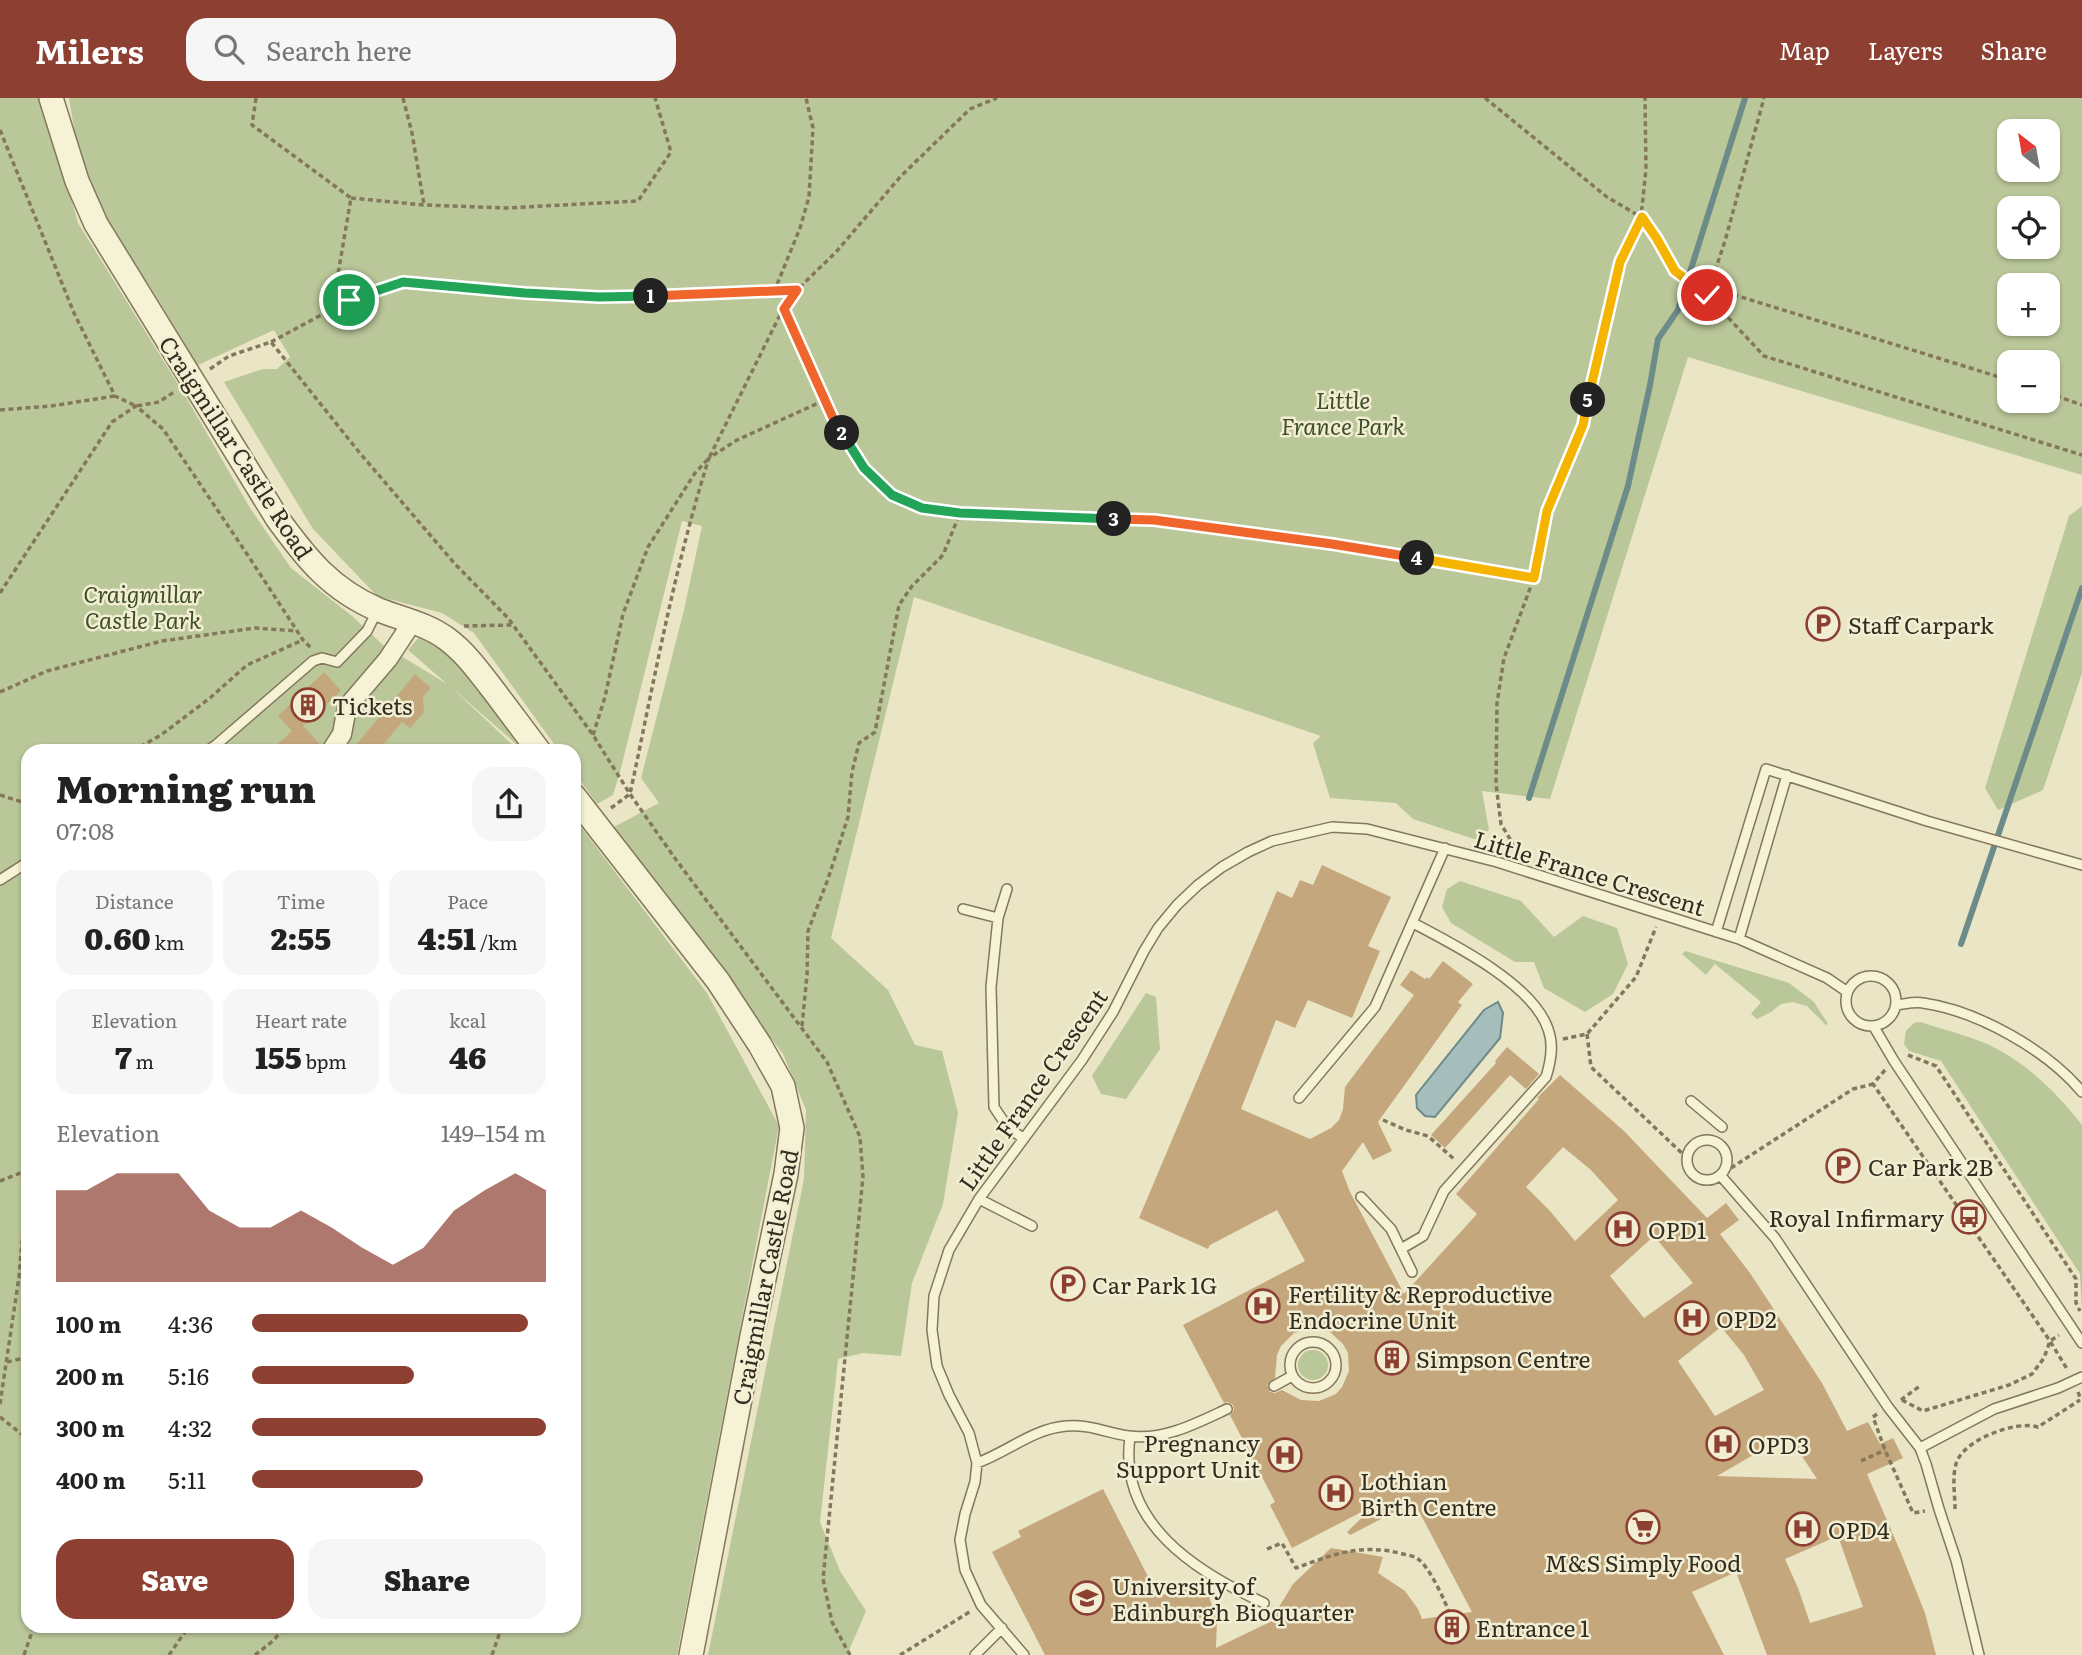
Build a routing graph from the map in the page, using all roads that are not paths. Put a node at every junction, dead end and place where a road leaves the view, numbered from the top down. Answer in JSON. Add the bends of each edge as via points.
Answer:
{"nodes":[{"id":1,"x":51,"y":98,"type":"edge"},
{"id":2,"x":377,"y":609,"type":"junction"},
{"id":3,"x":412,"y":621,"type":"junction"},
{"id":4,"x":217,"y":744,"type":"edge"},
{"id":5,"x":336,"y":744,"type":"edge"},
{"id":6,"x":534,"y":744,"type":"edge"},
{"id":7,"x":1787,"y":775,"type":"junction"},
{"id":8,"x":581,"y":805,"type":"edge"},
{"id":9,"x":1445,"y":848,"type":"junction"},
{"id":10,"x":2082,"y":865,"type":"edge"},
{"id":11,"x":21,"y":866,"type":"edge"},
{"id":12,"x":0,"y":880,"type":"edge"},
{"id":13,"x":1007,"y":889,"type":"dead end"},
{"id":14,"x":963,"y":909,"type":"dead end"},
{"id":15,"x":998,"y":918,"type":"junction"},
{"id":16,"x":1413,"y":923,"type":"junction"},
{"id":17,"x":1716,"y":932,"type":"junction"},
{"id":18,"x":1739,"y":939,"type":"junction"},
{"id":19,"x":1846,"y":991,"type":"junction"},
{"id":20,"x":1896,"y":1004,"type":"junction"},
{"id":21,"x":1874,"y":1027,"type":"junction"},
{"id":22,"x":2082,"y":1092,"type":"edge"},
{"id":23,"x":1298,"y":1098,"type":"dead end"},
{"id":24,"x":1691,"y":1101,"type":"dead end"},
{"id":25,"x":1722,"y":1127,"type":"dead end"},
{"id":26,"x":1023,"y":1138,"type":"junction"},
{"id":27,"x":1721,"y":1175,"type":"junction"},
{"id":28,"x":1361,"y":1197,"type":"dead end"},
{"id":29,"x":979,"y":1199,"type":"junction"},
{"id":30,"x":1032,"y":1226,"type":"dead end"},
{"id":31,"x":1401,"y":1249,"type":"junction"},
{"id":32,"x":1412,"y":1272,"type":"dead end"},
{"id":33,"x":2082,"y":1343,"type":"edge"},
{"id":34,"x":1292,"y":1376,"type":"junction"},
{"id":35,"x":2082,"y":1377,"type":"edge"},
{"id":36,"x":1274,"y":1386,"type":"dead end"},
{"id":37,"x":1227,"y":1409,"type":"dead end"},
{"id":38,"x":1130,"y":1437,"type":"junction"},
{"id":39,"x":1920,"y":1448,"type":"junction"},
{"id":40,"x":977,"y":1463,"type":"junction"},
{"id":41,"x":1264,"y":1603,"type":"dead end"},
{"id":42,"x":1003,"y":1628,"type":"junction"},
{"id":43,"x":691,"y":1655,"type":"edge"},
{"id":44,"x":975,"y":1655,"type":"edge"},
{"id":45,"x":1024,"y":1655,"type":"edge"},
{"id":46,"x":1979,"y":1655,"type":"edge"}],
"edges":[{"from":1,"to":2,"type":"street","name":"Craigmillar Castle Road","via":[[96,224],[277,518],[329,581]]},
{"from":2,"to":3,"type":"street","name":"Craigmillar Castle Road"},
{"from":2,"to":4,"type":"lane","via":[[367,631],[337,662],[313,661]]},
{"from":3,"to":5,"type":"street","via":[[388,659],[347,707]]},
{"from":3,"to":6,"type":"street","name":"Craigmillar Castle Road","via":[[436,631],[471,661]]},
{"from":7,"to":10,"type":"lane"},
{"from":7,"to":17,"type":"lane","via":[[1766,769]]},
{"from":7,"to":18,"type":"lane"},
{"from":8,"to":43,"type":"street","name":"Craigmillar Castle Road","via":[[718,981],[783,1086],[792,1128]]},
{"from":9,"to":16,"type":"lane"},
{"from":9,"to":17,"type":"lane","name":"Little France Crescent"},
{"from":9,"to":26,"type":"lane","name":"Little France Crescent","via":[[1367,829],[1332,827],[1272,841],[1222,867],[1177,905],[1158,928],[1113,1012]]},
{"from":11,"to":12,"type":"lane"},
{"from":13,"to":15,"type":"lane"},
{"from":14,"to":15,"type":"lane"},
{"from":15,"to":26,"type":"lane","via":[[991,987],[994,1107]]},
{"from":16,"to":23,"type":"lane","via":[[1375,1007]]},
{"from":16,"to":31,"type":"lane","via":[[1506,978],[1530,1000],[1543,1016],[1552,1053],[1546,1077],[1444,1191],[1423,1236]]},
{"from":17,"to":18,"type":"lane","name":"Little France Crescent"},
{"from":18,"to":19,"type":"lane","name":"Little France Crescent","via":[[1828,978]]},
{"from":19,"to":20,"type":"lane","via":[[1864,977],[1877,977],[1888,982]]},
{"from":19,"to":21,"type":"lane","via":[[1849,1016],[1858,1024]]},
{"from":20,"to":21,"type":"lane","via":[[1892,1016]]},
{"from":20,"to":22,"type":"lane","via":[[1922,1002],[2000,1030],[2037,1050]]},
{"from":21,"to":33,"type":"lane"},
{"from":24,"to":25,"type":"lane"},
{"from":26,"to":29,"type":"lane","name":"Little France Crescent"},
{"from":27,"to":27,"type":"lane","via":[[1727,1155],[1720,1144],[1708,1139],[1691,1147],[1687,1165],[1695,1177],[1708,1181]]},
{"from":27,"to":39,"type":"lane","via":[[1775,1238]]},
{"from":28,"to":31,"type":"lane","via":[[1391,1229]]},
{"from":29,"to":30,"type":"lane"},
{"from":29,"to":40,"type":"lane","name":"Little France Crescent","via":[[948,1250],[934,1296],[932,1330],[937,1366],[969,1433]]},
{"from":31,"to":32,"type":"lane"},
{"from":34,"to":34,"type":"lane","via":[[1290,1360],[1299,1346],[1322,1343],[1334,1354],[1336,1370],[1328,1384],[1312,1389]]},
{"from":34,"to":36,"type":"lane"},
{"from":35,"to":39,"type":"lane","via":[[1994,1409]]},
{"from":37,"to":38,"type":"lane","via":[[1160,1435]]},
{"from":38,"to":40,"type":"lane","via":[[1091,1426],[1065,1426],[1043,1430]]},
{"from":38,"to":41,"type":"lane","via":[[1129,1471],[1158,1532],[1203,1572]]},
{"from":39,"to":46,"type":"lane","via":[[1956,1560]]},
{"from":40,"to":42,"type":"lane","name":"Little France Crescent","via":[[960,1540],[965,1570],[981,1605]]},
{"from":42,"to":44,"type":"lane"},
{"from":42,"to":45,"type":"lane","name":"Little France Crescent"}]}
